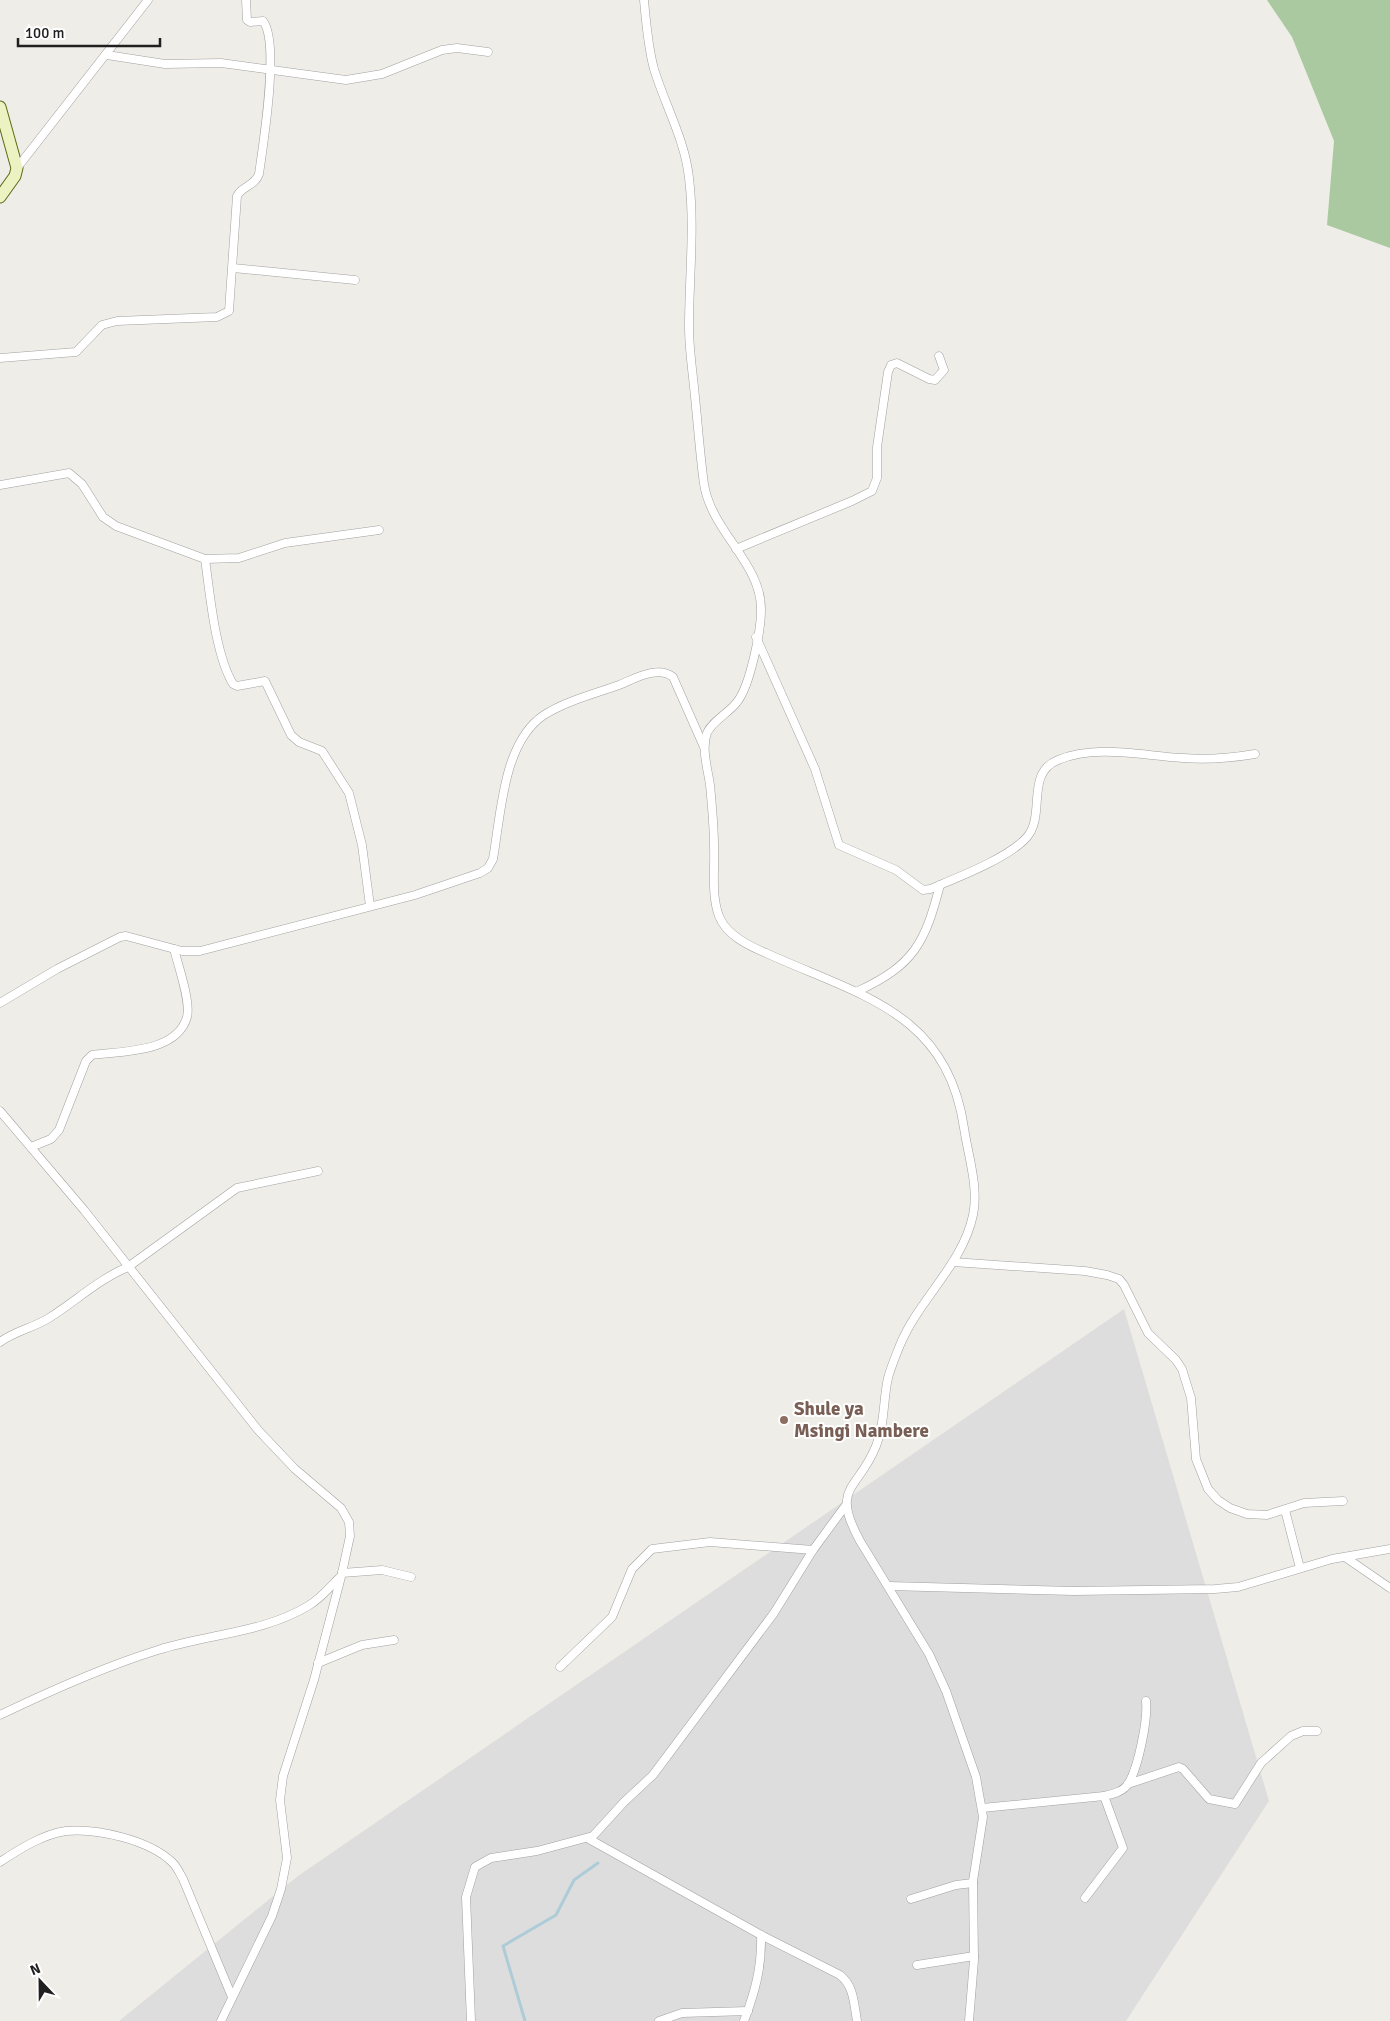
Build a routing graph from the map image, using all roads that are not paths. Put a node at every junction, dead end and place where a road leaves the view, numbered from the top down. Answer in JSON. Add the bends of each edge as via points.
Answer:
{"nodes":[{"id":1,"x":148,"y":0,"type":"edge"},
{"id":2,"x":246,"y":0,"type":"edge"},
{"id":3,"x":644,"y":0,"type":"edge"},
{"id":4,"x":488,"y":52,"type":"dead end"},
{"id":5,"x":107,"y":55,"type":"junction"},
{"id":6,"x":270,"y":71,"type":"junction"},
{"id":7,"x":0,"y":108,"type":"edge"},
{"id":8,"x":17,"y":168,"type":"junction"},
{"id":9,"x":0,"y":197,"type":"edge"},
{"id":10,"x":233,"y":268,"type":"junction"},
{"id":11,"x":355,"y":280,"type":"dead end"},
{"id":12,"x":939,"y":356,"type":"dead end"},
{"id":13,"x":0,"y":358,"type":"edge"},
{"id":14,"x":0,"y":485,"type":"edge"},
{"id":15,"x":379,"y":530,"type":"dead end"},
{"id":16,"x":736,"y":549,"type":"junction"},
{"id":17,"x":205,"y":559,"type":"junction"},
{"id":18,"x":756,"y":637,"type":"junction"},
{"id":19,"x":705,"y":750,"type":"junction"},
{"id":20,"x":1255,"y":754,"type":"dead end"},
{"id":21,"x":940,"y":885,"type":"junction"},
{"id":22,"x":370,"y":906,"type":"junction"},
{"id":23,"x":174,"y":949,"type":"junction"},
{"id":24,"x":858,"y":991,"type":"junction"},
{"id":25,"x":0,"y":1003,"type":"edge"},
{"id":26,"x":0,"y":1111,"type":"edge"},
{"id":27,"x":31,"y":1147,"type":"junction"},
{"id":28,"x":318,"y":1170,"type":"dead end"},
{"id":29,"x":953,"y":1262,"type":"junction"},
{"id":30,"x":128,"y":1267,"type":"junction"},
{"id":31,"x":0,"y":1342,"type":"edge"},
{"id":32,"x":1343,"y":1501,"type":"dead end"},
{"id":33,"x":846,"y":1505,"type":"junction"},
{"id":34,"x":1285,"y":1510,"type":"junction"},
{"id":35,"x":1390,"y":1549,"type":"edge"},
{"id":36,"x":813,"y":1550,"type":"junction"},
{"id":37,"x":1345,"y":1557,"type":"junction"},
{"id":38,"x":1300,"y":1568,"type":"junction"},
{"id":39,"x":340,"y":1576,"type":"junction"},
{"id":40,"x":411,"y":1577,"type":"dead end"},
{"id":41,"x":889,"y":1586,"type":"junction"},
{"id":42,"x":1390,"y":1588,"type":"edge"},
{"id":43,"x":394,"y":1640,"type":"dead end"},
{"id":44,"x":318,"y":1663,"type":"junction"},
{"id":45,"x":560,"y":1667,"type":"dead end"},
{"id":46,"x":1146,"y":1702,"type":"dead end"},
{"id":47,"x":0,"y":1715,"type":"edge"},
{"id":48,"x":1317,"y":1731,"type":"dead end"},
{"id":49,"x":1128,"y":1784,"type":"junction"},
{"id":50,"x":1104,"y":1796,"type":"junction"},
{"id":51,"x":982,"y":1808,"type":"junction"},
{"id":52,"x":589,"y":1839,"type":"junction"},
{"id":53,"x":0,"y":1862,"type":"edge"},
{"id":54,"x":973,"y":1884,"type":"junction"},
{"id":55,"x":1085,"y":1898,"type":"dead end"},
{"id":56,"x":911,"y":1899,"type":"dead end"},
{"id":57,"x":762,"y":1935,"type":"junction"},
{"id":58,"x":974,"y":1956,"type":"junction"},
{"id":59,"x":918,"y":1964,"type":"dead end"},
{"id":60,"x":232,"y":1997,"type":"junction"},
{"id":61,"x":748,"y":2011,"type":"junction"},
{"id":62,"x":221,"y":2021,"type":"edge"},
{"id":63,"x":471,"y":2021,"type":"edge"},
{"id":64,"x":659,"y":2021,"type":"edge"},
{"id":65,"x":744,"y":2021,"type":"edge"},
{"id":66,"x":857,"y":2021,"type":"edge"},
{"id":67,"x":969,"y":2021,"type":"edge"}],
"edges":[{"from":1,"to":5,"type":"street"},
{"from":2,"to":6,"type":"street","via":[[247,20],[263,21],[267,27]]},
{"from":3,"to":16,"type":"street","via":[[654,68],[688,172],[692,207],[689,331],[704,484],[711,510]]},
{"from":4,"to":6,"type":"street","via":[[458,48],[442,50],[366,78],[346,80]]},
{"from":5,"to":6,"type":"street","via":[[166,64],[221,63]]},
{"from":5,"to":8,"type":"street"},
{"from":6,"to":10,"type":"street","via":[[259,174],[256,181],[237,196]]},
{"from":7,"to":8,"type":"street"},
{"from":8,"to":9,"type":"street"},
{"from":10,"to":11,"type":"street"},
{"from":10,"to":13,"type":"street","via":[[230,307],[222,316],[117,321],[102,326],[76,352]]},
{"from":12,"to":16,"type":"street","via":[[944,370],[935,380],[897,363],[891,365],[877,447],[876,485],[872,491]]},
{"from":14,"to":17,"type":"street","via":[[69,473],[82,484],[103,516],[116,526]]},
{"from":15,"to":17,"type":"street","via":[[285,543],[238,558]]},
{"from":16,"to":18,"type":"street","via":[[755,579],[761,598]]},
{"from":17,"to":22,"type":"street","via":[[213,614],[230,680],[237,686],[265,681],[291,735],[299,742],[322,751],[349,793],[362,846]]},
{"from":18,"to":19,"type":"street","via":[[743,694],[732,709],[709,729]]},
{"from":18,"to":21,"type":"street","via":[[815,769],[839,845],[896,870],[923,890]]},
{"from":19,"to":22,"type":"street","via":[[673,676],[668,673],[646,674],[557,708],[538,719],[522,736],[505,785],[493,859],[488,868],[461,881]]},
{"from":19,"to":24,"type":"street","via":[[714,821],[715,899],[720,919],[746,944]]},
{"from":20,"to":21,"type":"street","via":[[1201,759],[1112,752],[1057,760],[1047,766],[1041,776],[1028,836],[996,859]]},
{"from":21,"to":24,"type":"street","via":[[924,938],[911,956],[886,978]]},
{"from":22,"to":23,"type":"street","via":[[200,951]]},
{"from":23,"to":25,"type":"street","via":[[120,937]]},
{"from":23,"to":27,"type":"street","via":[[187,1016],[182,1027],[158,1045],[92,1055],[86,1061],[59,1130],[51,1139]]},
{"from":24,"to":29,"type":"street","via":[[893,1011],[912,1027],[941,1059],[948,1072],[962,1115],[974,1200],[973,1216]]},
{"from":26,"to":27,"type":"street"},
{"from":27,"to":30,"type":"street"},
{"from":28,"to":30,"type":"street","via":[[237,1188]]},
{"from":29,"to":33,"type":"street","via":[[919,1309],[902,1341],[888,1377],[885,1412],[877,1444],[848,1491]]},
{"from":29,"to":34,"type":"street","via":[[1084,1271],[1119,1279],[1148,1333],[1182,1369],[1191,1398],[1196,1459],[1208,1489],[1230,1508],[1247,1514]]},
{"from":30,"to":31,"type":"street","via":[[108,1276],[48,1318]]},
{"from":30,"to":39,"type":"street","via":[[258,1430],[346,1515],[350,1536]]},
{"from":32,"to":34,"type":"street","via":[[1311,1502]]},
{"from":33,"to":36,"type":"street"},
{"from":33,"to":41,"type":"street","via":[[851,1525]]},
{"from":34,"to":38,"type":"street"},
{"from":35,"to":37,"type":"street"},
{"from":36,"to":45,"type":"street","via":[[710,1542],[652,1548],[632,1569],[612,1617]]},
{"from":36,"to":52,"type":"street","via":[[774,1613],[653,1775]]},
{"from":37,"to":38,"type":"street"},
{"from":37,"to":42,"type":"street"},
{"from":38,"to":41,"type":"street","via":[[1238,1588],[1072,1592]]},
{"from":39,"to":40,"type":"street","via":[[382,1570]]},
{"from":39,"to":44,"type":"street"},
{"from":39,"to":47,"type":"street","via":[[312,1603],[285,1616],[99,1669]]},
{"from":41,"to":51,"type":"street","via":[[929,1654],[946,1691],[976,1777]]},
{"from":43,"to":44,"type":"street","via":[[362,1645]]},
{"from":44,"to":60,"type":"street","via":[[284,1776],[280,1800],[287,1858],[281,1889],[272,1916]]},
{"from":46,"to":49,"type":"street","via":[[1145,1732]]},
{"from":48,"to":49,"type":"street","via":[[1302,1731],[1291,1736],[1261,1763],[1235,1804],[1208,1799],[1179,1767]]},
{"from":49,"to":50,"type":"street","via":[[1120,1791]]},
{"from":50,"to":51,"type":"street"},
{"from":50,"to":55,"type":"street","via":[[1123,1848]]},
{"from":51,"to":54,"type":"street"},
{"from":52,"to":57,"type":"street"},
{"from":52,"to":63,"type":"street","via":[[525,1854],[491,1858],[476,1867],[466,1897]]},
{"from":53,"to":60,"type":"street","via":[[36,1842],[64,1832],[99,1831],[162,1854],[174,1864],[183,1879]]},
{"from":54,"to":56,"type":"street","via":[[956,1885]]},
{"from":54,"to":58,"type":"street"},
{"from":57,"to":61,"type":"street","via":[[760,1971]]},
{"from":57,"to":66,"type":"street","via":[[848,1981]]},
{"from":58,"to":59,"type":"street"},
{"from":58,"to":67,"type":"street"},
{"from":60,"to":62,"type":"street"},
{"from":61,"to":64,"type":"street","via":[[682,2013]]},
{"from":61,"to":65,"type":"street"}]}
